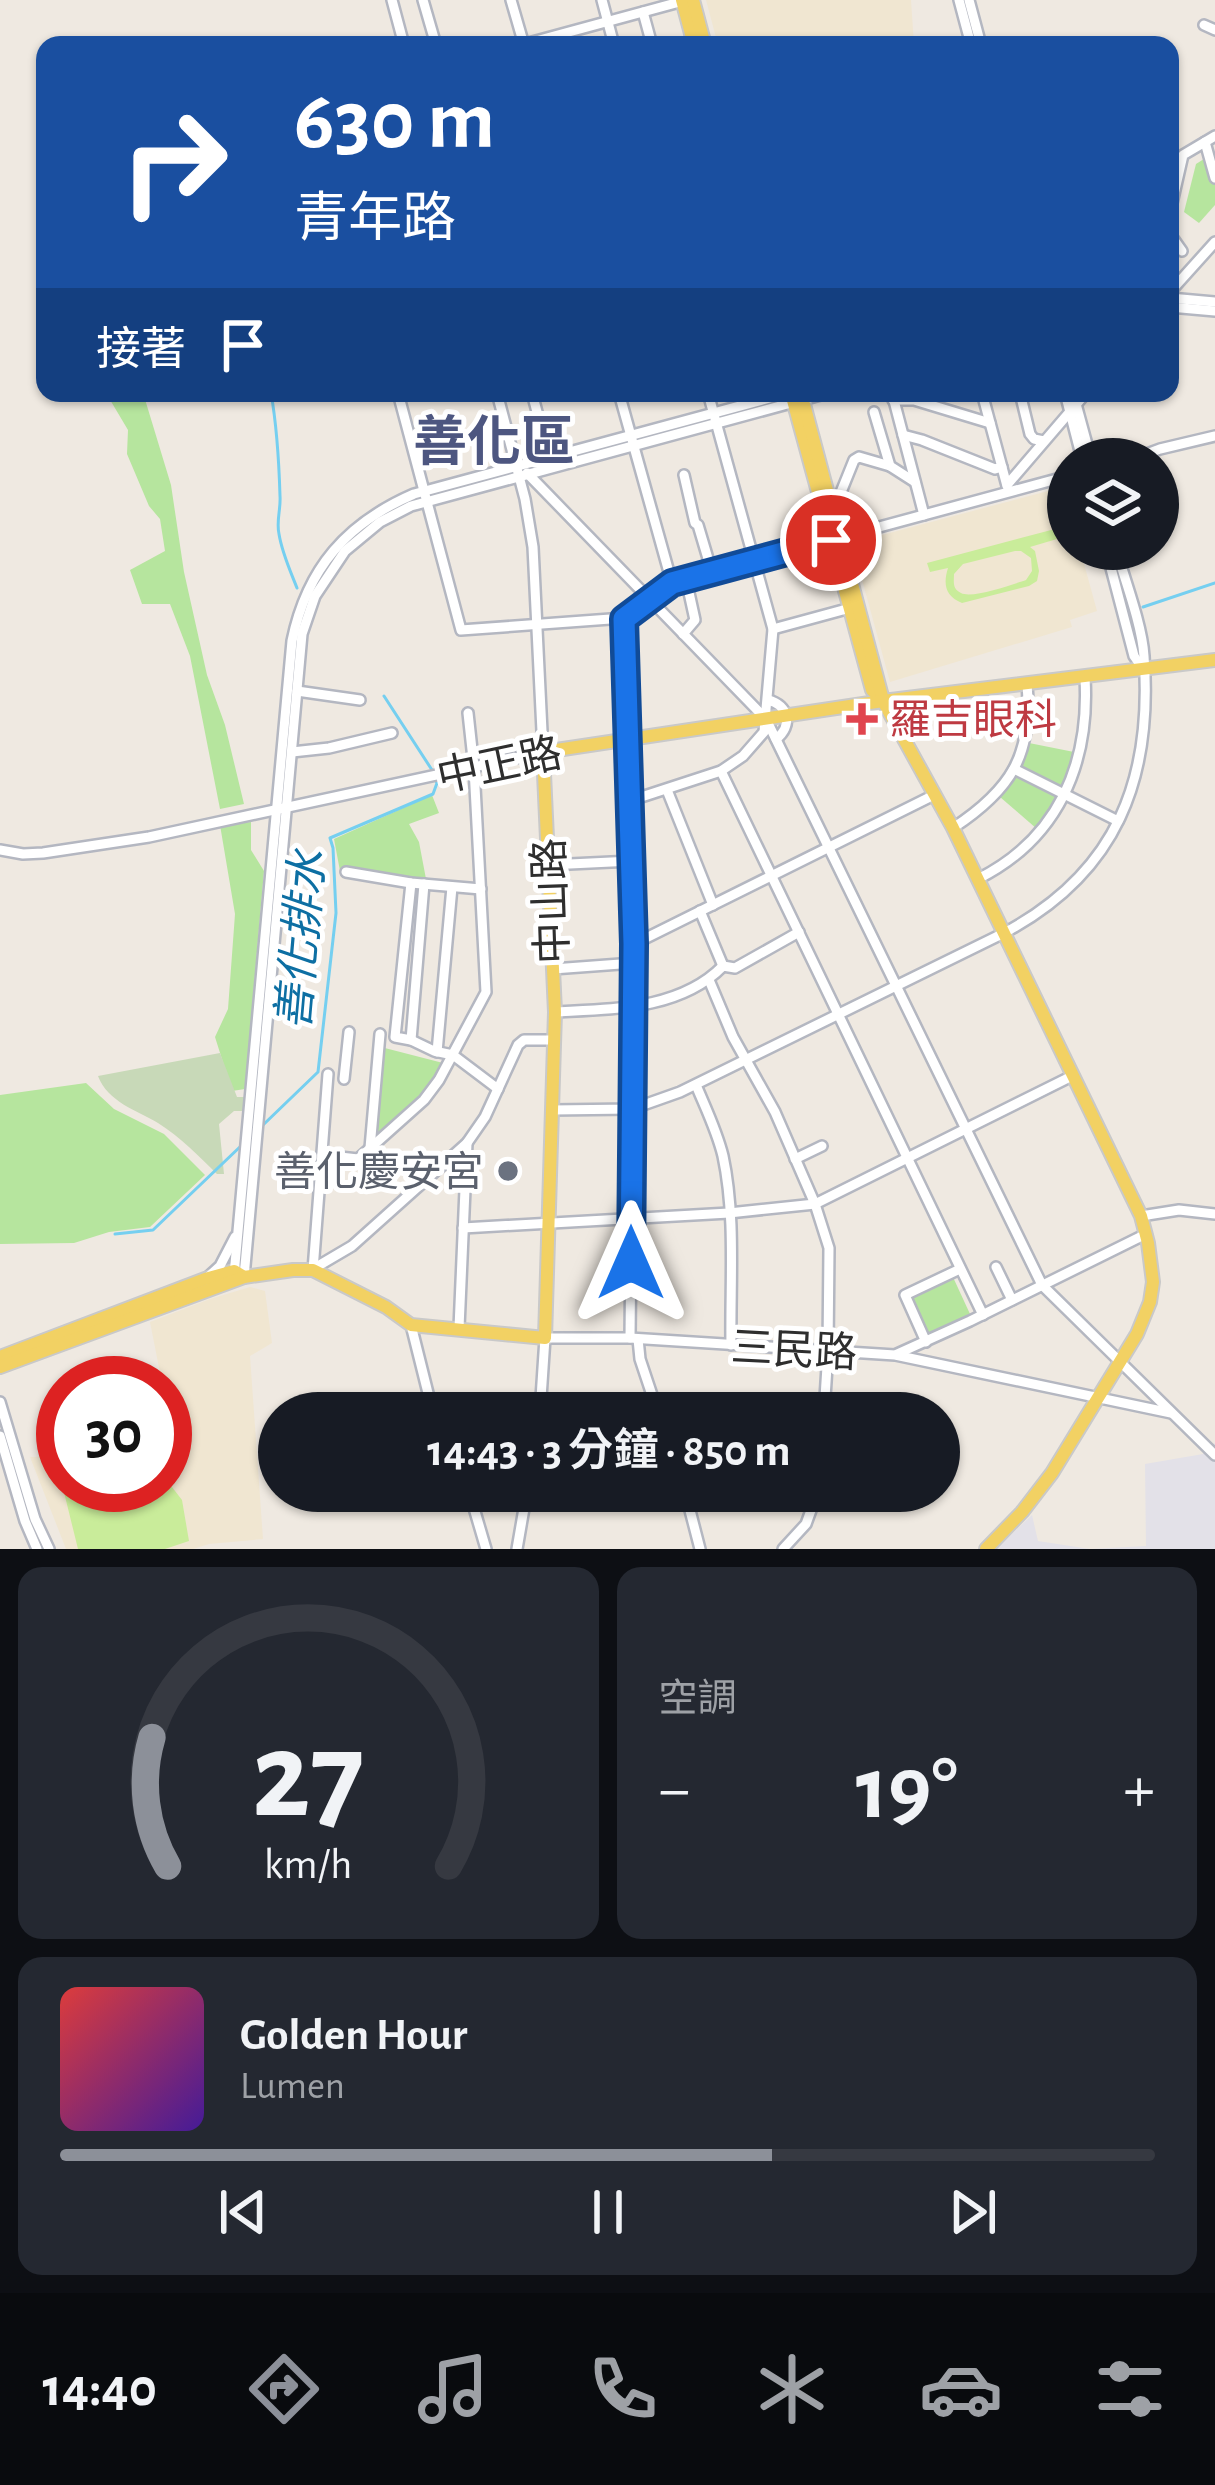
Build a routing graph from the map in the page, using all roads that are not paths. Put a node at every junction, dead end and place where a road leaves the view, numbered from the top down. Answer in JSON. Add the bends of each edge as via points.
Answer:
{"nodes":[{"id":1,"x":392,"y":0,"type":"edge"},
{"id":2,"x":423,"y":0,"type":"edge"},
{"id":3,"x":511,"y":0,"type":"edge"},
{"id":4,"x":602,"y":0,"type":"edge"},
{"id":5,"x":686,"y":0,"type":"edge"},
{"id":6,"x":959,"y":0,"type":"edge"},
{"id":7,"x":968,"y":0,"type":"edge"},
{"id":8,"x":643,"y":12,"type":"junction"},
{"id":9,"x":608,"y":22,"type":"junction"},
{"id":10,"x":402,"y":36,"type":"edge"},
{"id":11,"x":433,"y":36,"type":"edge"},
{"id":12,"x":521,"y":36,"type":"edge"},
{"id":13,"x":556,"y":36,"type":"edge"},
{"id":14,"x":612,"y":36,"type":"edge"},
{"id":15,"x":650,"y":36,"type":"edge"},
{"id":16,"x":692,"y":36,"type":"edge"},
{"id":17,"x":701,"y":36,"type":"edge"},
{"id":18,"x":969,"y":36,"type":"edge"},
{"id":19,"x":978,"y":36,"type":"edge"},
{"id":20,"x":1210,"y":139,"type":"edge"},
{"id":21,"x":1179,"y":173,"type":"edge"},
{"id":22,"x":1215,"y":178,"type":"edge"},
{"id":23,"x":1215,"y":242,"type":"edge"},
{"id":24,"x":1179,"y":247,"type":"edge"},
{"id":25,"x":1182,"y":251,"type":"dead end"},
{"id":26,"x":1179,"y":284,"type":"edge"},
{"id":27,"x":1179,"y":296,"type":"edge"},
{"id":28,"x":1215,"y":302,"type":"edge"},
{"id":29,"x":1179,"y":308,"type":"edge"},
{"id":30,"x":1215,"y":311,"type":"edge"},
{"id":31,"x":401,"y":402,"type":"edge"},
{"id":32,"x":500,"y":402,"type":"edge"},
{"id":33,"x":534,"y":402,"type":"edge"},
{"id":34,"x":621,"y":402,"type":"edge"},
{"id":35,"x":711,"y":402,"type":"edge"},
{"id":36,"x":742,"y":402,"type":"edge"},
{"id":37,"x":773,"y":402,"type":"edge"},
{"id":38,"x":797,"y":402,"type":"edge"},
{"id":39,"x":797,"y":402,"type":"edge"},
{"id":40,"x":894,"y":402,"type":"edge"},
{"id":41,"x":921,"y":402,"type":"edge"},
{"id":42,"x":984,"y":402,"type":"edge"},
{"id":43,"x":1022,"y":402,"type":"edge"},
{"id":44,"x":1071,"y":402,"type":"edge"},
{"id":45,"x":1079,"y":402,"type":"edge"},
{"id":46,"x":1073,"y":409,"type":"junction"},
{"id":47,"x":874,"y":412,"type":"dead end"},
{"id":48,"x":715,"y":418,"type":"junction"},
{"id":49,"x":990,"y":423,"type":"junction"},
{"id":50,"x":903,"y":435,"type":"junction"},
{"id":51,"x":1215,"y":436,"type":"edge"},
{"id":52,"x":1081,"y":438,"type":"edge"},
{"id":53,"x":632,"y":440,"type":"junction"},
{"id":54,"x":1044,"y":441,"type":"junction"},
{"id":55,"x":1179,"y":445,"type":"edge"},
{"id":56,"x":549,"y":457,"type":"junction"},
{"id":57,"x":890,"y":466,"type":"junction"},
{"id":58,"x":1002,"y":467,"type":"junction"},
{"id":59,"x":521,"y":471,"type":"junction"},
{"id":60,"x":684,"y":475,"type":"dead end"},
{"id":61,"x":1047,"y":481,"type":"edge"},
{"id":62,"x":915,"y":482,"type":"junction"},
{"id":63,"x":1008,"y":489,"type":"junction"},
{"id":64,"x":427,"y":496,"type":"junction"},
{"id":65,"x":833,"y":512,"type":"junction"},
{"id":66,"x":924,"y":515,"type":"junction"},
{"id":67,"x":836,"y":539,"type":"junction"},
{"id":68,"x":754,"y":561,"type":"junction"},
{"id":69,"x":1111,"y":570,"type":"edge"},
{"id":70,"x":1122,"y":570,"type":"edge"},
{"id":71,"x":712,"y":572,"type":"junction"},
{"id":72,"x":686,"y":579,"type":"junction"},
{"id":73,"x":672,"y":583,"type":"junction"},
{"id":74,"x":650,"y":599,"type":"junction"},
{"id":75,"x":306,"y":604,"type":"junction"},
{"id":76,"x":854,"y":607,"type":"junction"},
{"id":77,"x":624,"y":619,"type":"junction"},
{"id":78,"x":537,"y":623,"type":"junction"},
{"id":79,"x":773,"y":629,"type":"junction"},
{"id":80,"x":683,"y":634,"type":"junction"},
{"id":81,"x":1215,"y":660,"type":"edge"},
{"id":82,"x":1143,"y":669,"type":"junction"},
{"id":83,"x":1084,"y":678,"type":"junction"},
{"id":84,"x":1027,"y":684,"type":"junction"},
{"id":85,"x":296,"y":692,"type":"junction"},
{"id":86,"x":360,"y":700,"type":"dead end"},
{"id":87,"x":768,"y":700,"type":"junction"},
{"id":88,"x":883,"y":701,"type":"junction"},
{"id":89,"x":468,"y":713,"type":"dead end"},
{"id":90,"x":787,"y":716,"type":"junction"},
{"id":91,"x":766,"y":719,"type":"junction"},
{"id":92,"x":746,"y":722,"type":"junction"},
{"id":93,"x":392,"y":733,"type":"dead end"},
{"id":94,"x":776,"y":739,"type":"junction"},
{"id":95,"x":627,"y":740,"type":"junction"},
{"id":96,"x":760,"y":740,"type":"junction"},
{"id":97,"x":292,"y":752,"type":"junction"},
{"id":98,"x":543,"y":752,"type":"junction"},
{"id":99,"x":474,"y":769,"type":"junction"},
{"id":100,"x":1014,"y":769,"type":"junction"},
{"id":101,"x":721,"y":772,"type":"junction"},
{"id":102,"x":668,"y":790,"type":"junction"},
{"id":103,"x":1065,"y":794,"type":"junction"},
{"id":104,"x":934,"y":795,"type":"junction"},
{"id":105,"x":629,"y":801,"type":"junction"},
{"id":106,"x":283,"y":807,"type":"junction"},
{"id":107,"x":1118,"y":820,"type":"junction"},
{"id":108,"x":953,"y":828,"type":"junction"},
{"id":109,"x":829,"y":848,"type":"junction"},
{"id":110,"x":0,"y":850,"type":"edge"},
{"id":111,"x":632,"y":861,"type":"junction"},
{"id":112,"x":549,"y":865,"type":"junction"},
{"id":113,"x":346,"y":872,"type":"dead end"},
{"id":114,"x":771,"y":876,"type":"junction"},
{"id":115,"x":978,"y":879,"type":"junction"},
{"id":116,"x":411,"y":883,"type":"junction"},
{"id":117,"x":424,"y":884,"type":"junction"},
{"id":118,"x":452,"y":886,"type":"junction"},
{"id":119,"x":481,"y":889,"type":"junction"},
{"id":120,"x":713,"y":905,"type":"junction"},
{"id":121,"x":700,"y":911,"type":"junction"},
{"id":122,"x":799,"y":932,"type":"junction"},
{"id":123,"x":1004,"y":934,"type":"junction"},
{"id":124,"x":634,"y":944,"type":"junction"},
{"id":125,"x":634,"y":963,"type":"junction"},
{"id":126,"x":723,"y":966,"type":"junction"},
{"id":127,"x":554,"y":969,"type":"junction"},
{"id":128,"x":710,"y":980,"type":"junction"},
{"id":129,"x":896,"y":986,"type":"junction"},
{"id":130,"x":633,"y":1007,"type":"junction"},
{"id":131,"x":554,"y":1012,"type":"junction"},
{"id":132,"x":838,"y":1016,"type":"junction"},
{"id":133,"x":349,"y":1032,"type":"dead end"},
{"id":134,"x":380,"y":1034,"type":"dead end"},
{"id":135,"x":411,"y":1040,"type":"junction"},
{"id":136,"x":554,"y":1040,"type":"junction"},
{"id":137,"x":437,"y":1052,"type":"junction"},
{"id":138,"x":453,"y":1055,"type":"junction"},
{"id":139,"x":747,"y":1059,"type":"junction"},
{"id":140,"x":328,"y":1074,"type":"dead end"},
{"id":141,"x":1072,"y":1076,"type":"junction"},
{"id":142,"x":344,"y":1079,"type":"dead end"},
{"id":143,"x":696,"y":1085,"type":"junction"},
{"id":144,"x":498,"y":1089,"type":"junction"},
{"id":145,"x":632,"y":1109,"type":"junction"},
{"id":146,"x":552,"y":1110,"type":"junction"},
{"id":147,"x":966,"y":1129,"type":"junction"},
{"id":148,"x":252,"y":1135,"type":"junction"},
{"id":149,"x":467,"y":1143,"type":"junction"},
{"id":150,"x":822,"y":1146,"type":"dead end"},
{"id":151,"x":370,"y":1148,"type":"junction"},
{"id":152,"x":322,"y":1155,"type":"junction"},
{"id":153,"x":907,"y":1158,"type":"junction"},
{"id":154,"x":795,"y":1159,"type":"junction"},
{"id":155,"x":814,"y":1204,"type":"junction"},
{"id":156,"x":729,"y":1214,"type":"junction"},
{"id":157,"x":1215,"y":1214,"type":"edge"},
{"id":158,"x":1141,"y":1216,"type":"junction"},
{"id":159,"x":632,"y":1219,"type":"junction"},
{"id":160,"x":547,"y":1224,"type":"junction"},
{"id":161,"x":463,"y":1228,"type":"junction"},
{"id":162,"x":238,"y":1232,"type":"junction"},
{"id":163,"x":1146,"y":1234,"type":"junction"},
{"id":164,"x":996,"y":1267,"type":"dead end"},
{"id":165,"x":961,"y":1269,"type":"junction"},
{"id":166,"x":313,"y":1270,"type":"junction"},
{"id":167,"x":237,"y":1276,"type":"junction"},
{"id":168,"x":205,"y":1279,"type":"junction"},
{"id":169,"x":1042,"y":1286,"type":"junction"},
{"id":170,"x":1012,"y":1300,"type":"junction"},
{"id":171,"x":982,"y":1315,"type":"junction"},
{"id":172,"x":412,"y":1324,"type":"junction"},
{"id":173,"x":459,"y":1328,"type":"junction"},
{"id":174,"x":544,"y":1338,"type":"junction"},
{"id":175,"x":634,"y":1339,"type":"junction"},
{"id":176,"x":926,"y":1342,"type":"junction"},
{"id":177,"x":730,"y":1346,"type":"junction"},
{"id":178,"x":828,"y":1351,"type":"junction"},
{"id":179,"x":895,"y":1355,"type":"junction"},
{"id":180,"x":0,"y":1357,"type":"edge"},
{"id":181,"x":1119,"y":1361,"type":"junction"},
{"id":182,"x":0,"y":1366,"type":"edge"},
{"id":183,"x":428,"y":1392,"type":"edge"},
{"id":184,"x":541,"y":1392,"type":"edge"},
{"id":185,"x":651,"y":1392,"type":"edge"},
{"id":186,"x":825,"y":1392,"type":"edge"},
{"id":187,"x":1097,"y":1396,"type":"junction"},
{"id":188,"x":0,"y":1402,"type":"edge"},
{"id":189,"x":1172,"y":1413,"type":"junction"},
{"id":190,"x":0,"y":1436,"type":"edge"},
{"id":191,"x":1215,"y":1455,"type":"edge"},
{"id":192,"x":475,"y":1512,"type":"edge"},
{"id":193,"x":524,"y":1512,"type":"edge"},
{"id":194,"x":690,"y":1512,"type":"edge"},
{"id":195,"x":810,"y":1512,"type":"edge"},
{"id":196,"x":37,"y":1549,"type":"edge"},
{"id":197,"x":49,"y":1549,"type":"edge"},
{"id":198,"x":486,"y":1549,"type":"edge"},
{"id":199,"x":518,"y":1549,"type":"edge"},
{"id":200,"x":700,"y":1549,"type":"edge"},
{"id":201,"x":783,"y":1549,"type":"edge"},
{"id":202,"x":986,"y":1549,"type":"edge"}],
"edges":[{"from":1,"to":10,"type":"street"},
{"from":2,"to":11,"type":"street"},
{"from":3,"to":12,"type":"street"},
{"from":4,"to":9,"type":"street"},
{"from":5,"to":8,"type":"street"},
{"from":5,"to":16,"type":"main road"},
{"from":5,"to":17,"type":"main road"},
{"from":6,"to":18,"type":"street"},
{"from":7,"to":19,"type":"street"},
{"from":8,"to":9,"type":"street"},
{"from":8,"to":15,"type":"street"},
{"from":9,"to":13,"type":"street"},
{"from":9,"to":14,"type":"street"},
{"from":20,"to":21,"type":"street","via":[[1183,155]]},
{"from":20,"to":22,"type":"street"},
{"from":23,"to":26,"type":"street"},
{"from":24,"to":25,"type":"street"},
{"from":27,"to":28,"type":"street"},
{"from":29,"to":30,"type":"street"},
{"from":31,"to":64,"type":"street"},
{"from":32,"to":59,"type":"street","name":"中山路"},
{"from":33,"to":56,"type":"street"},
{"from":34,"to":53,"type":"street"},
{"from":35,"to":48,"type":"street"},
{"from":36,"to":48,"type":"street"},
{"from":37,"to":48,"type":"street"},
{"from":38,"to":65,"type":"main road"},
{"from":39,"to":67,"type":"main road"},
{"from":40,"to":50,"type":"street"},
{"from":41,"to":49,"type":"street"},
{"from":42,"to":49,"type":"street"},
{"from":43,"to":54,"type":"street","via":[[1030,434]]},
{"from":44,"to":46,"type":"street"},
{"from":45,"to":46,"type":"street"},
{"from":46,"to":52,"type":"street"},
{"from":46,"to":54,"type":"street"},
{"from":47,"to":57,"type":"street"},
{"from":48,"to":53,"type":"street"},
{"from":48,"to":68,"type":"street"},
{"from":49,"to":58,"type":"street"},
{"from":50,"to":58,"type":"street"},
{"from":50,"to":62,"type":"street"},
{"from":51,"to":55,"type":"street"},
{"from":53,"to":56,"type":"street"},
{"from":53,"to":59,"type":"street"},
{"from":53,"to":73,"type":"street"},
{"from":54,"to":63,"type":"street"},
{"from":56,"to":59,"type":"street"},
{"from":57,"to":62,"type":"street"},
{"from":57,"to":65,"type":"street","via":[[854,460]]},
{"from":58,"to":63,"type":"street"},
{"from":59,"to":64,"type":"street"},
{"from":59,"to":74,"type":"street"},
{"from":59,"to":78,"type":"street","name":"中山路"},
{"from":60,"to":71,"type":"street"},
{"from":61,"to":63,"type":"street"},
{"from":62,"to":66,"type":"street"},
{"from":63,"to":66,"type":"street"},
{"from":64,"to":75,"type":"street","via":[[378,512],[346,536]]},
{"from":64,"to":78,"type":"street","via":[[461,630]]},
{"from":65,"to":67,"type":"main road"},
{"from":66,"to":67,"type":"street"},
{"from":67,"to":68,"type":"street"},
{"from":67,"to":76,"type":"main road"},
{"from":68,"to":71,"type":"street"},
{"from":68,"to":79,"type":"street"},
{"from":69,"to":82,"type":"street"},
{"from":70,"to":82,"type":"street"},
{"from":71,"to":72,"type":"street"},
{"from":72,"to":73,"type":"street"},
{"from":72,"to":80,"type":"street","via":[[695,620]]},
{"from":73,"to":74,"type":"street"},
{"from":74,"to":77,"type":"street"},
{"from":74,"to":80,"type":"street"},
{"from":75,"to":85,"type":"street"},
{"from":75,"to":106,"type":"street","via":[[292,640]]},
{"from":76,"to":79,"type":"street"},
{"from":76,"to":88,"type":"main road"},
{"from":77,"to":78,"type":"street"},
{"from":77,"to":95,"type":"street"},
{"from":78,"to":98,"type":"street","name":"中山路"},
{"from":79,"to":87,"type":"street"},
{"from":80,"to":91,"type":"street"},
{"from":81,"to":82,"type":"main road","name":"中正路"},
{"from":82,"to":83,"type":"main road","name":"中正路"},
{"from":82,"to":107,"type":"street","via":[[1143,748]]},
{"from":83,"to":84,"type":"main road","name":"中正路"},
{"from":83,"to":103,"type":"street","via":[[1084,733]]},
{"from":84,"to":88,"type":"main road","name":"中正路"},
{"from":84,"to":100,"type":"street","via":[[1028,723]]},
{"from":85,"to":86,"type":"street"},
{"from":85,"to":97,"type":"street"},
{"from":87,"to":90,"type":"street"},
{"from":87,"to":91,"type":"street"},
{"from":88,"to":90,"type":"main road","name":"中正路"},
{"from":88,"to":104,"type":"main road"},
{"from":89,"to":99,"type":"street"},
{"from":90,"to":91,"type":"main road","name":"中正路"},
{"from":90,"to":94,"type":"street"},
{"from":91,"to":92,"type":"main road","name":"中正路"},
{"from":91,"to":94,"type":"street"},
{"from":91,"to":96,"type":"street"},
{"from":92,"to":95,"type":"main road","name":"中正路"},
{"from":92,"to":96,"type":"street"},
{"from":93,"to":97,"type":"street"},
{"from":94,"to":109,"type":"street"},
{"from":95,"to":98,"type":"main road","name":"中正路"},
{"from":95,"to":105,"type":"street"},
{"from":96,"to":101,"type":"street"},
{"from":97,"to":106,"type":"street"},
{"from":98,"to":99,"type":"street","name":"中正路"},
{"from":98,"to":112,"type":"main road","name":"中山路"},
{"from":99,"to":106,"type":"street","name":"中正路"},
{"from":99,"to":119,"type":"street"},
{"from":100,"to":103,"type":"street"},
{"from":100,"to":108,"type":"street","via":[[999,792]]},
{"from":101,"to":102,"type":"street"},
{"from":101,"to":114,"type":"street"},
{"from":102,"to":105,"type":"street"},
{"from":102,"to":120,"type":"street"},
{"from":103,"to":107,"type":"street"},
{"from":103,"to":115,"type":"street","via":[[1029,843]]},
{"from":104,"to":108,"type":"main road"},
{"from":104,"to":109,"type":"street"},
{"from":105,"to":111,"type":"street"},
{"from":106,"to":110,"type":"street","name":"中正路","via":[[43,854]]},
{"from":106,"to":148,"type":"street"},
{"from":107,"to":123,"type":"street","via":[[1071,885]]},
{"from":108,"to":115,"type":"main road"},
{"from":109,"to":114,"type":"street"},
{"from":109,"to":129,"type":"street"},
{"from":111,"to":112,"type":"street"},
{"from":111,"to":124,"type":"street"},
{"from":112,"to":127,"type":"main road","name":"中山路"},
{"from":113,"to":116,"type":"street"},
{"from":114,"to":120,"type":"street"},
{"from":114,"to":122,"type":"street"},
{"from":115,"to":123,"type":"main road"},
{"from":116,"to":117,"type":"street"},
{"from":116,"to":135,"type":"street","via":[[394,1036]]},
{"from":117,"to":118,"type":"street"},
{"from":117,"to":135,"type":"street"},
{"from":118,"to":119,"type":"street"},
{"from":118,"to":137,"type":"street"},
{"from":119,"to":138,"type":"street","via":[[486,992]]},
{"from":120,"to":121,"type":"street"},
{"from":121,"to":124,"type":"street"},
{"from":121,"to":126,"type":"street"},
{"from":122,"to":126,"type":"street","via":[[735,968]]},
{"from":122,"to":132,"type":"street"},
{"from":123,"to":129,"type":"street"},
{"from":123,"to":141,"type":"main road"},
{"from":124,"to":125,"type":"street"},
{"from":125,"to":127,"type":"street"},
{"from":125,"to":130,"type":"street"},
{"from":126,"to":128,"type":"street"},
{"from":127,"to":131,"type":"main road","name":"中山路"},
{"from":128,"to":130,"type":"street"},
{"from":128,"to":139,"type":"street"},
{"from":129,"to":132,"type":"street"},
{"from":129,"to":147,"type":"street"},
{"from":130,"to":131,"type":"street"},
{"from":130,"to":145,"type":"street"},
{"from":131,"to":136,"type":"main road","name":"中山路"},
{"from":132,"to":139,"type":"street"},
{"from":132,"to":153,"type":"street"},
{"from":133,"to":142,"type":"street"},
{"from":134,"to":151,"type":"street"},
{"from":135,"to":137,"type":"street"},
{"from":136,"to":144,"type":"street","via":[[518,1045]]},
{"from":136,"to":146,"type":"main road","name":"中山路"},
{"from":137,"to":138,"type":"street"},
{"from":138,"to":144,"type":"street"},
{"from":138,"to":151,"type":"street","via":[[424,1100]]},
{"from":139,"to":143,"type":"street"},
{"from":139,"to":154,"type":"street"},
{"from":140,"to":152,"type":"street"},
{"from":141,"to":147,"type":"street"},
{"from":141,"to":158,"type":"main road"},
{"from":143,"to":145,"type":"street"},
{"from":143,"to":156,"type":"street","via":[[721,1147]]},
{"from":144,"to":149,"type":"street"},
{"from":145,"to":146,"type":"street"},
{"from":145,"to":159,"type":"street"},
{"from":146,"to":160,"type":"main road","name":"中山路"},
{"from":147,"to":153,"type":"street"},
{"from":147,"to":169,"type":"street"},
{"from":148,"to":162,"type":"street"},
{"from":148,"to":167,"type":"street"},
{"from":149,"to":161,"type":"street"},
{"from":149,"to":166,"type":"street","via":[[352,1246]]},
{"from":150,"to":154,"type":"street"},
{"from":151,"to":152,"type":"street","via":[[358,1159]]},
{"from":152,"to":166,"type":"street"},
{"from":153,"to":155,"type":"street"},
{"from":153,"to":165,"type":"street"},
{"from":154,"to":155,"type":"street"},
{"from":155,"to":156,"type":"street"},
{"from":155,"to":178,"type":"street","via":[[830,1248]]},
{"from":156,"to":159,"type":"street"},
{"from":156,"to":177,"type":"street"},
{"from":157,"to":158,"type":"street"},
{"from":158,"to":163,"type":"main road"},
{"from":159,"to":160,"type":"street"},
{"from":159,"to":175,"type":"street"},
{"from":160,"to":161,"type":"street"},
{"from":160,"to":174,"type":"main road","name":"中山路"},
{"from":161,"to":173,"type":"street"},
{"from":162,"to":167,"type":"street"},
{"from":162,"to":168,"type":"street"},
{"from":163,"to":169,"type":"street"},
{"from":163,"to":181,"type":"main road","via":[[1150,1302]]},
{"from":164,"to":170,"type":"street"},
{"from":165,"to":171,"type":"street"},
{"from":165,"to":176,"type":"street","via":[[904,1295]]},
{"from":166,"to":167,"type":"main road"},
{"from":166,"to":172,"type":"main road"},
{"from":167,"to":168,"type":"main road"},
{"from":167,"to":182,"type":"main road"},
{"from":168,"to":180,"type":"main road"},
{"from":169,"to":170,"type":"street"},
{"from":169,"to":181,"type":"street"},
{"from":170,"to":171,"type":"street"},
{"from":171,"to":176,"type":"street"},
{"from":172,"to":173,"type":"main road","name":"三民路"},
{"from":172,"to":183,"type":"street"},
{"from":173,"to":174,"type":"main road","name":"三民路"},
{"from":174,"to":175,"type":"street","name":"三民路"},
{"from":174,"to":184,"type":"street","name":"中山路"},
{"from":175,"to":177,"type":"street","name":"三民路"},
{"from":175,"to":185,"type":"street"},
{"from":176,"to":179,"type":"street"},
{"from":177,"to":178,"type":"street","name":"三民路"},
{"from":178,"to":179,"type":"street","name":"三民路"},
{"from":178,"to":186,"type":"street"},
{"from":179,"to":187,"type":"street","name":"三民路"},
{"from":181,"to":187,"type":"main road"},
{"from":181,"to":189,"type":"street"},
{"from":187,"to":189,"type":"street","name":"三民路"},
{"from":187,"to":202,"type":"main road","via":[[1052,1473]]},
{"from":188,"to":197,"type":"street"},
{"from":189,"to":191,"type":"street"},
{"from":190,"to":196,"type":"street"},
{"from":192,"to":198,"type":"street"},
{"from":193,"to":199,"type":"street"},
{"from":194,"to":200,"type":"street"},
{"from":195,"to":201,"type":"street"}]}
